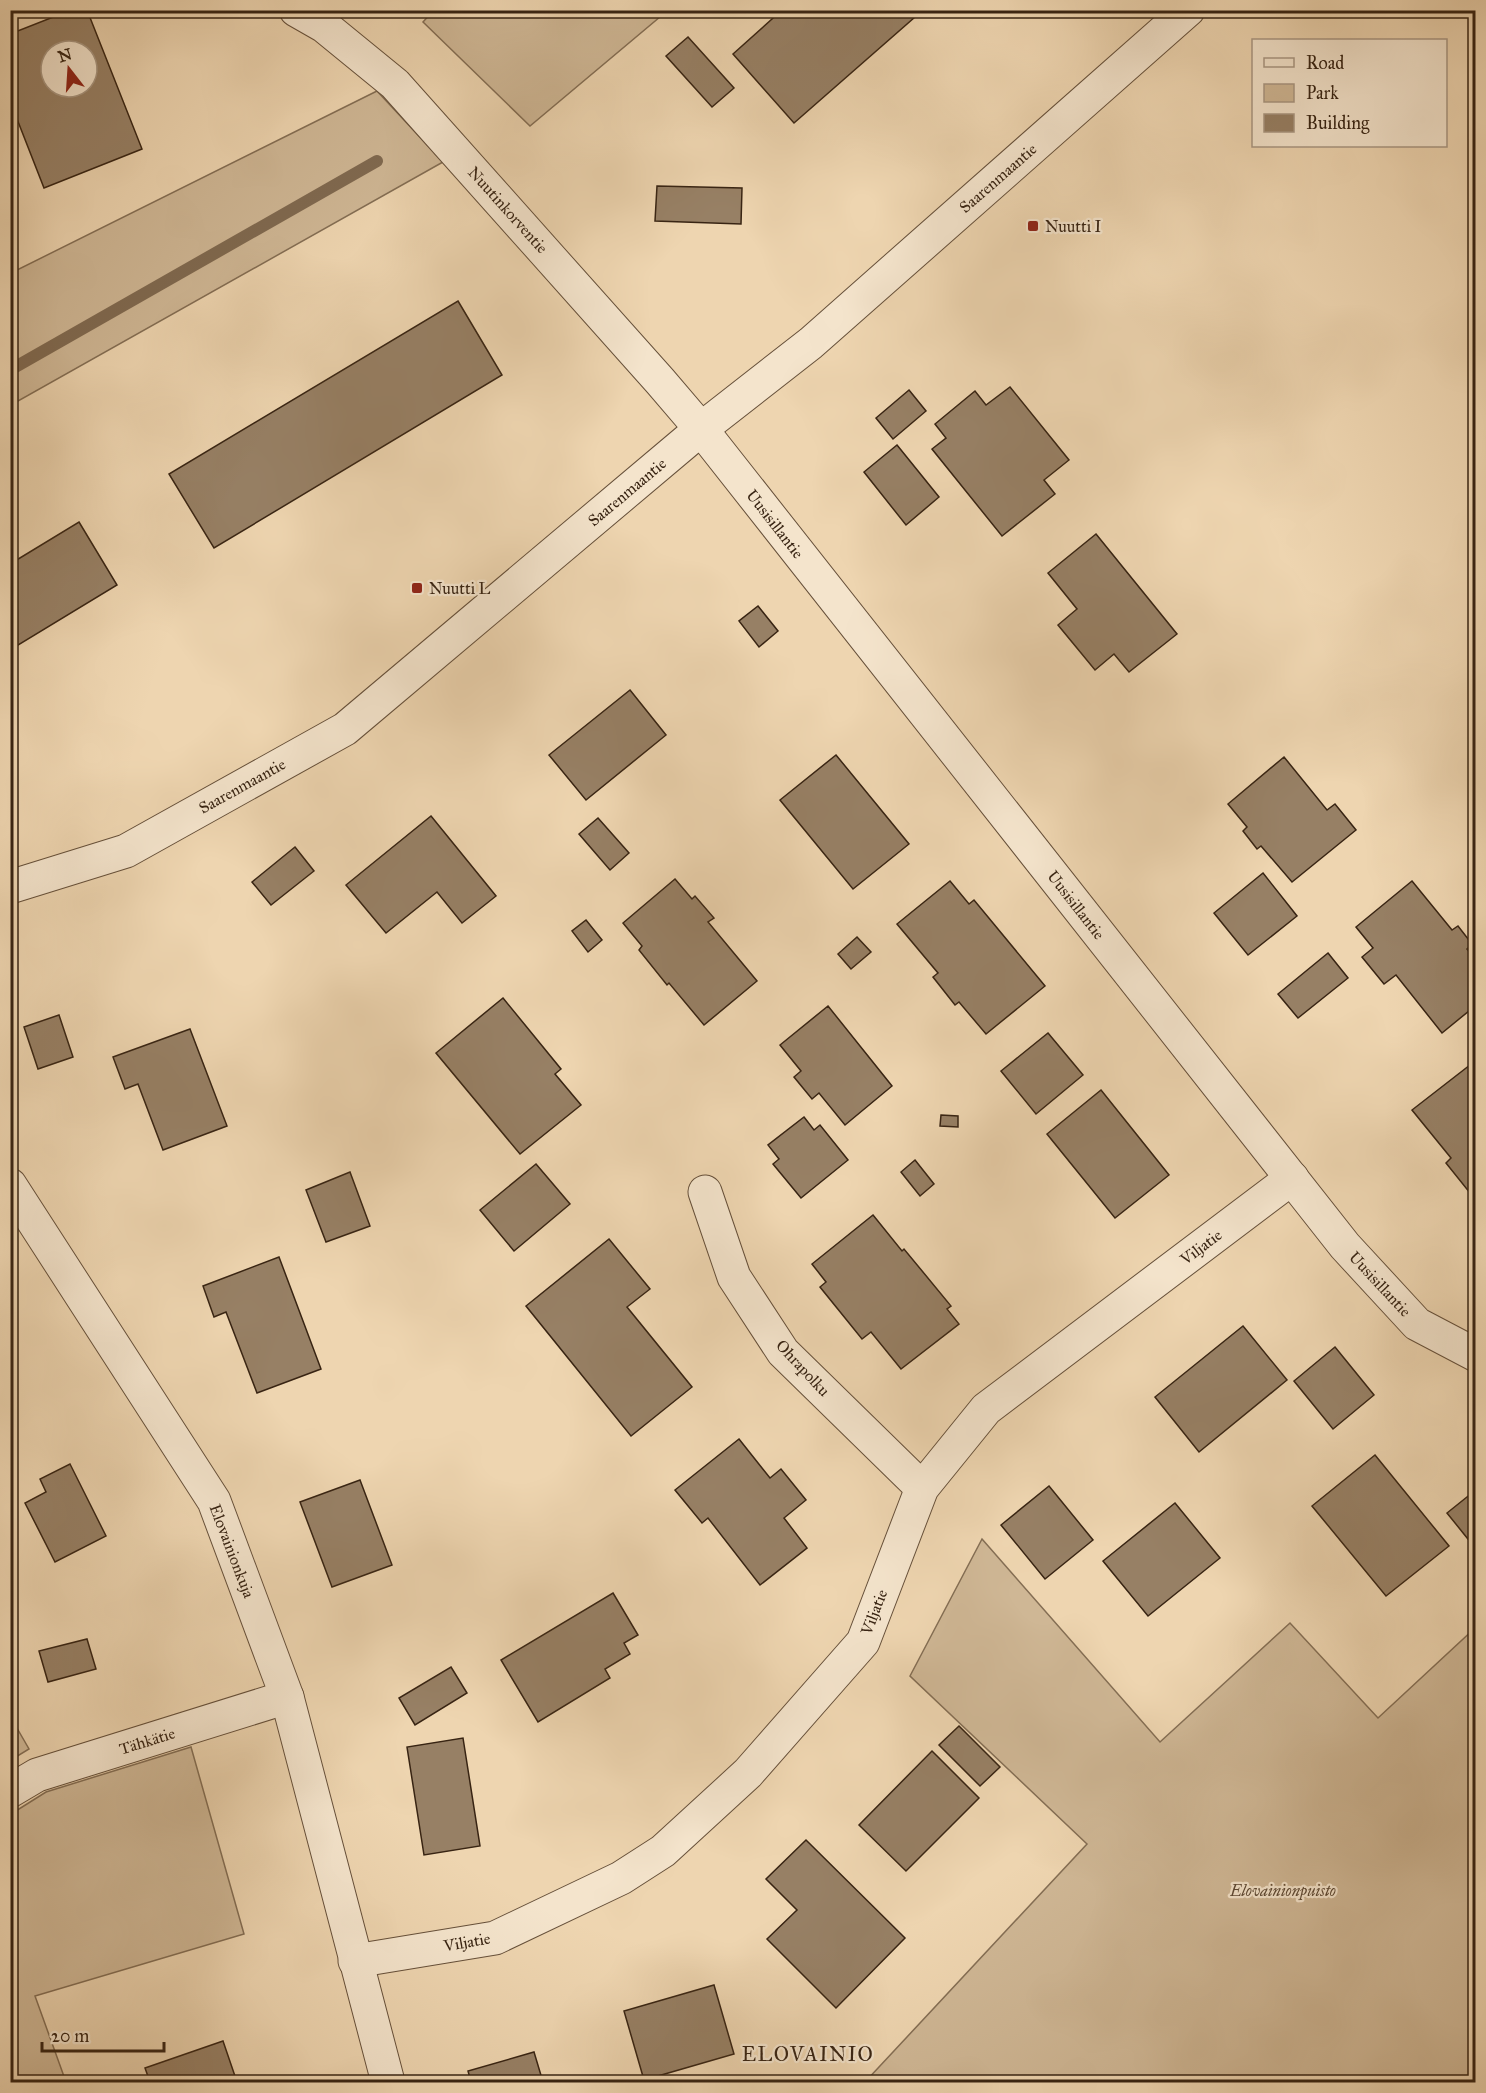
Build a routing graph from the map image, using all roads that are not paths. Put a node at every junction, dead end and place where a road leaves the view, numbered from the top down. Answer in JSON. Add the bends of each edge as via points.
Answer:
{"nodes":[{"id":1,"x":296,"y":10,"type":"edge"},
{"id":2,"x":1188,"y":10,"type":"edge"},
{"id":3,"x":701,"y":429,"type":"junction"},
{"id":4,"x":10,"y":887,"type":"edge"},
{"id":5,"x":1292,"y":1178,"type":"junction"},
{"id":6,"x":10,"y":1185,"type":"edge"},
{"id":7,"x":705,"y":1192,"type":"dead end"},
{"id":8,"x":1476,"y":1355,"type":"edge"},
{"id":9,"x":922,"y":1488,"type":"junction"},
{"id":10,"x":287,"y":1697,"type":"junction"},
{"id":11,"x":10,"y":1791,"type":"edge"},
{"id":12,"x":355,"y":1960,"type":"junction"},
{"id":13,"x":388,"y":2082,"type":"edge"}],
"edges":[{"from":1,"to":3,"type":"street","name":"Nuutinkorventie","via":[[324,26],[395,84]]},
{"from":2,"to":3,"type":"street","name":"Saarenmaantie","via":[[811,343]]},
{"from":3,"to":4,"type":"street","name":"Saarenmaantie","via":[[345,729],[126,851]]},
{"from":3,"to":5,"type":"street","name":"Uusisillantie"},
{"from":5,"to":8,"type":"street","name":"Uusisillantie","via":[[1345,1246],[1417,1324]]},
{"from":5,"to":9,"type":"street","name":"Viljatie","via":[[986,1409]]},
{"from":6,"to":10,"type":"street","name":"Elovainionkuja","via":[[214,1501]]},
{"from":7,"to":9,"type":"street","name":"Ohrapolku","via":[[734,1277],[783,1352]]},
{"from":9,"to":12,"type":"street","name":"Viljatie","via":[[863,1642],[748,1773],[663,1851],[621,1878],[495,1938]]},
{"from":10,"to":11,"type":"street","name":"Tähkätie","via":[[37,1775]]},
{"from":10,"to":12,"type":"street","name":"Elovainionkuja"},
{"from":12,"to":13,"type":"street","name":"Elovainionkuja"}]}
